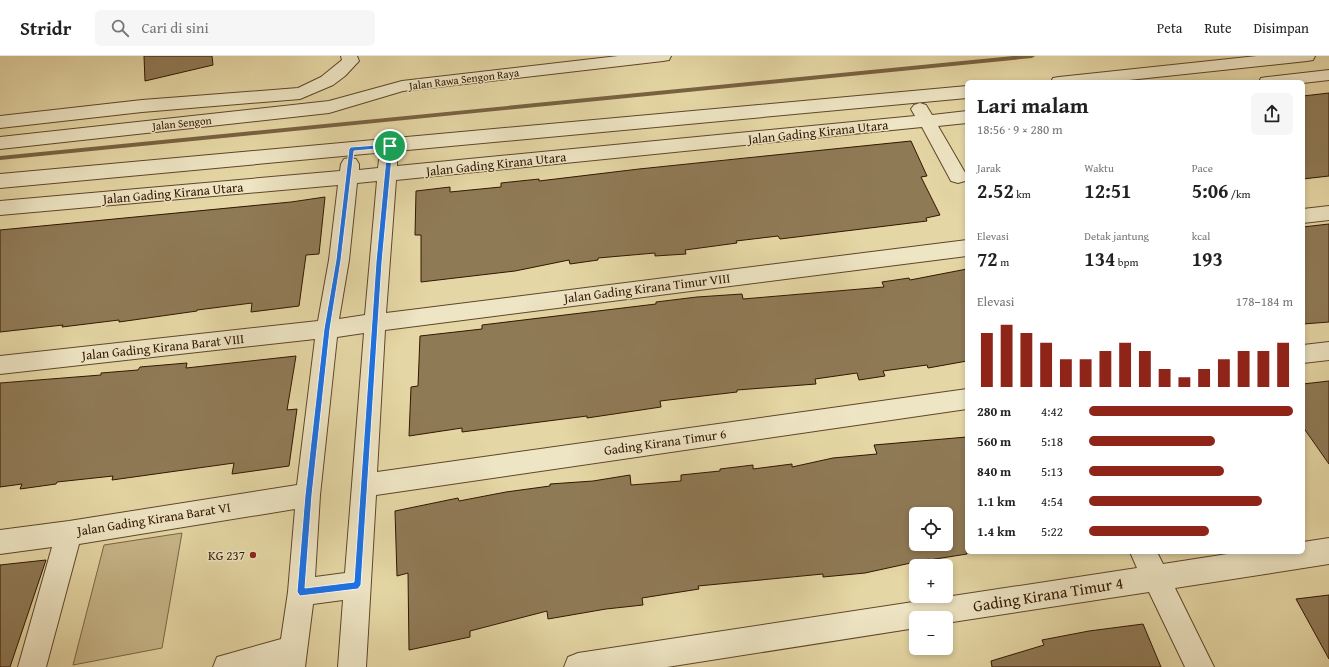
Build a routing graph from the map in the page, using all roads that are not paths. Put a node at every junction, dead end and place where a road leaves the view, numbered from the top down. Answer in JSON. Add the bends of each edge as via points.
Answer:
{"nodes":[{"id":1,"x":349,"y":56,"type":"edge"},
{"id":2,"x":662,"y":56,"type":"edge"},
{"id":3,"x":1306,"y":56,"type":"edge"},
{"id":4,"x":1329,"y":75,"type":"edge"},
{"id":5,"x":1078,"y":80,"type":"edge"},
{"id":6,"x":1285,"y":80,"type":"edge"},
{"id":7,"x":965,"y":92,"type":"edge"},
{"id":8,"x":914,"y":97,"type":"junction"},
{"id":9,"x":362,"y":98,"type":"joint"},
{"id":10,"x":965,"y":117,"type":"edge"},
{"id":11,"x":927,"y":121,"type":"junction"},
{"id":12,"x":0,"y":122,"type":"edge"},
{"id":13,"x":0,"y":143,"type":"edge"},
{"id":14,"x":390,"y":146,"type":"junction"},
{"id":15,"x":351,"y":149,"type":"junction"},
{"id":16,"x":386,"y":174,"type":"junction"},
{"id":17,"x":958,"y":176,"type":"dead end"},
{"id":18,"x":349,"y":177,"type":"junction"},
{"id":19,"x":0,"y":181,"type":"edge"},
{"id":20,"x":0,"y":208,"type":"edge"},
{"id":21,"x":1329,"y":213,"type":"edge"},
{"id":22,"x":1305,"y":216,"type":"edge"},
{"id":23,"x":965,"y":248,"type":"edge"},
{"id":24,"x":375,"y":322,"type":"junction"},
{"id":25,"x":327,"y":329,"type":"junction"},
{"id":26,"x":1329,"y":351,"type":"edge"},
{"id":27,"x":1305,"y":354,"type":"edge"},
{"id":28,"x":0,"y":366,"type":"edge"},
{"id":29,"x":965,"y":399,"type":"edge"},
{"id":30,"x":364,"y":485,"type":"junction"},
{"id":31,"x":308,"y":495,"type":"junction"},
{"id":32,"x":69,"y":533,"type":"junction"},
{"id":33,"x":0,"y":542,"type":"edge"},
{"id":34,"x":1329,"y":551,"type":"edge"},
{"id":35,"x":1144,"y":554,"type":"edge"},
{"id":36,"x":1155,"y":578,"type":"junction"},
{"id":37,"x":358,"y":585,"type":"junction"},
{"id":38,"x":300,"y":592,"type":"junction"},
{"id":39,"x":292,"y":658,"type":"edge"},
{"id":40,"x":32,"y":667,"type":"edge"},
{"id":41,"x":227,"y":667,"type":"edge"},
{"id":42,"x":352,"y":667,"type":"edge"},
{"id":43,"x":578,"y":667,"type":"edge"},
{"id":44,"x":1200,"y":667,"type":"edge"}],
"edges":[{"from":1,"to":12,"type":"street","via":[[351,61],[334,77],[300,93],[142,106]]},
{"from":2,"to":9,"type":"street","name":"Jalan Rawa Sengon Raya","via":[[402,86]]},
{"from":3,"to":5,"type":"street"},
{"from":4,"to":6,"type":"street"},
{"from":7,"to":8,"type":"street","name":"Jalan Gading Kirana Utara"},
{"from":8,"to":11,"type":"street"},
{"from":8,"to":14,"type":"street","name":"Jalan Gading Kirana Utara"},
{"from":9,"to":13,"type":"street","name":"Jalan Sengon","via":[[330,107]]},
{"from":10,"to":11,"type":"street","name":"Jalan Gading Kirana Utara"},
{"from":11,"to":16,"type":"street","name":"Jalan Gading Kirana Utara"},
{"from":11,"to":17,"type":"street"},
{"from":14,"to":15,"type":"street","name":"Jalan Gading Kirana Utara"},
{"from":14,"to":16,"type":"street"},
{"from":15,"to":18,"type":"street"},
{"from":15,"to":19,"type":"street","name":"Jalan Gading Kirana Utara"},
{"from":16,"to":18,"type":"street","name":"Jalan Gading Kirana Utara"},
{"from":16,"to":24,"type":"street"},
{"from":18,"to":20,"type":"street","name":"Jalan Gading Kirana Utara"},
{"from":18,"to":25,"type":"street"},
{"from":21,"to":22,"type":"street"},
{"from":23,"to":24,"type":"street","name":"Jalan Gading Kirana Timur VIII"},
{"from":24,"to":25,"type":"street","name":"Jalan Gading Kirana Timur VIII"},
{"from":24,"to":30,"type":"street"},
{"from":25,"to":28,"type":"street","name":"Jalan Gading Kirana Barat VIII"},
{"from":25,"to":31,"type":"street"},
{"from":26,"to":27,"type":"street"},
{"from":29,"to":30,"type":"street","name":"Gading Kirana Timur 6"},
{"from":30,"to":37,"type":"street"},
{"from":31,"to":32,"type":"street","name":"Jalan Gading Kirana Barat VI"},
{"from":31,"to":38,"type":"street"},
{"from":32,"to":33,"type":"street","name":"Jalan Gading Kirana Barat VI"},
{"from":32,"to":40,"type":"street"},
{"from":34,"to":36,"type":"street","name":"Gading Kirana Timur 4"},
{"from":35,"to":36,"type":"street"},
{"from":36,"to":43,"type":"street","name":"Gading Kirana Timur 4"},
{"from":36,"to":44,"type":"street"},
{"from":37,"to":38,"type":"street"},
{"from":37,"to":42,"type":"street"},
{"from":38,"to":39,"type":"street"},
{"from":39,"to":41,"type":"street"}]}
